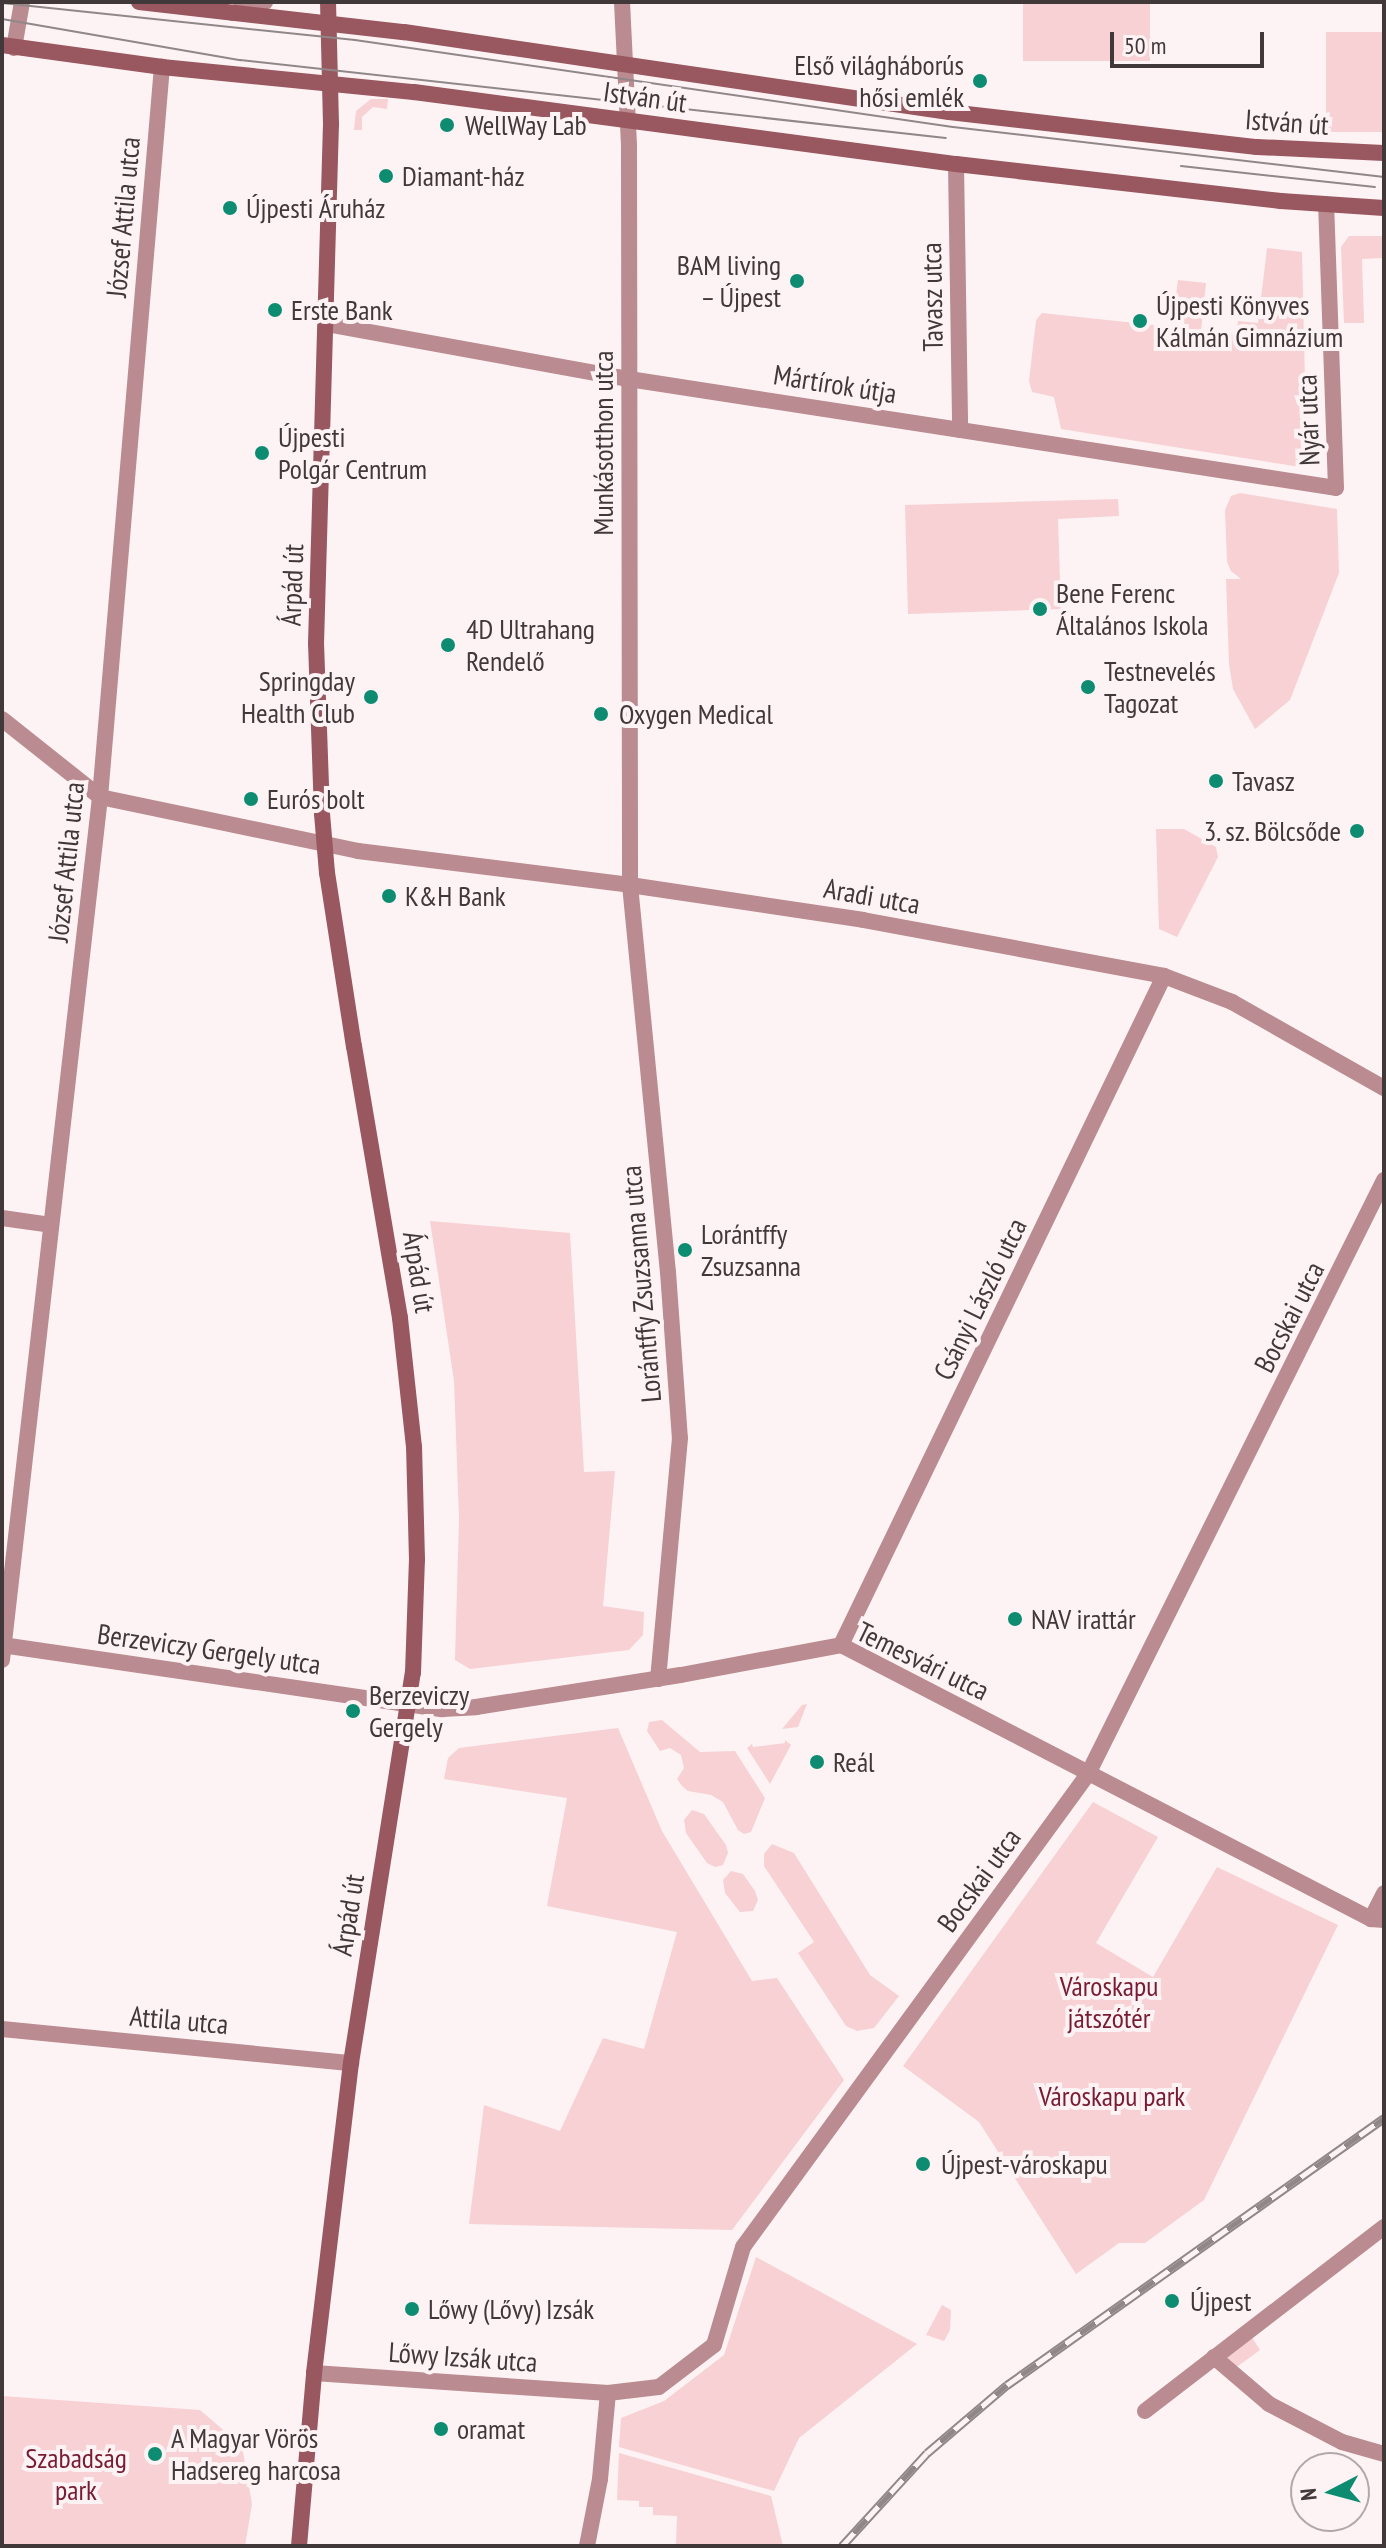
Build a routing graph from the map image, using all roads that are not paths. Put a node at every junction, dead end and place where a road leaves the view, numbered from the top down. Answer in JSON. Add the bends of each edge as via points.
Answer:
{"nodes":[{"id":1,"x":22,"y":2,"type":"edge"},
{"id":2,"x":139,"y":2,"type":"edge"},
{"id":3,"x":265,"y":2,"type":"edge"},
{"id":4,"x":328,"y":2,"type":"edge"},
{"id":5,"x":622,"y":2,"type":"edge"},
{"id":6,"x":232,"y":13,"type":"junction"},
{"id":7,"x":329,"y":22,"type":"junction"},
{"id":8,"x":8,"y":46,"type":"edge"},
{"id":9,"x":624,"y":65,"type":"junction"},
{"id":10,"x":162,"y":67,"type":"junction"},
{"id":11,"x":331,"y":82,"type":"junction"},
{"id":12,"x":628,"y":121,"type":"junction"},
{"id":13,"x":1384,"y":153,"type":"edge"},
{"id":14,"x":956,"y":164,"type":"junction"},
{"id":15,"x":1326,"y":205,"type":"junction"},
{"id":16,"x":1384,"y":208,"type":"edge"},
{"id":17,"x":326,"y":324,"type":"junction"},
{"id":18,"x":629,"y":379,"type":"junction"},
{"id":19,"x":960,"y":430,"type":"junction"},
{"id":20,"x":1336,"y":488,"type":"joint"},
{"id":21,"x":2,"y":719,"type":"edge"},
{"id":22,"x":100,"y":797,"type":"junction"},
{"id":23,"x":324,"y":843,"type":"junction"},
{"id":24,"x":630,"y":885,"type":"junction"},
{"id":25,"x":1164,"y":976,"type":"junction"},
{"id":26,"x":1384,"y":1088,"type":"edge"},
{"id":27,"x":1384,"y":1180,"type":"edge"},
{"id":28,"x":2,"y":1218,"type":"edge"},
{"id":29,"x":51,"y":1225,"type":"junction"},
{"id":30,"x":841,"y":1645,"type":"junction"},
{"id":31,"x":2,"y":1650,"type":"edge"},
{"id":32,"x":658,"y":1679,"type":"junction"},
{"id":33,"x":409,"y":1705,"type":"junction"},
{"id":34,"x":1088,"y":1774,"type":"junction"},
{"id":35,"x":1384,"y":1893,"type":"edge"},
{"id":36,"x":1378,"y":1920,"type":"edge"},
{"id":37,"x":2,"y":2029,"type":"edge"},
{"id":38,"x":351,"y":2063,"type":"junction"},
{"id":39,"x":1384,"y":2227,"type":"edge"},
{"id":40,"x":1214,"y":2357,"type":"junction"},
{"id":41,"x":314,"y":2373,"type":"junction"},
{"id":42,"x":608,"y":2393,"type":"junction"},
{"id":43,"x":1145,"y":2411,"type":"dead end"},
{"id":44,"x":1384,"y":2454,"type":"edge"},
{"id":45,"x":299,"y":2546,"type":"edge"},
{"id":46,"x":587,"y":2546,"type":"edge"}],
"edges":[{"from":1,"to":8,"type":"street"},
{"from":2,"to":6,"type":"main road","name":"István út"},
{"from":3,"to":6,"type":"street"},
{"from":4,"to":7,"type":"main road","name":"Árpád út"},
{"from":5,"to":9,"type":"street","name":"Munkásotthon utca"},
{"from":6,"to":7,"type":"main road","name":"István út"},
{"from":7,"to":9,"type":"main road","name":"István út"},
{"from":7,"to":11,"type":"main road","name":"Árpád út"},
{"from":8,"to":10,"type":"main road","name":"István út"},
{"from":9,"to":12,"type":"street","name":"Munkásotthon utca"},
{"from":9,"to":13,"type":"main road","name":"István út","via":[[1257,147]]},
{"from":10,"to":11,"type":"main road","name":"István út"},
{"from":10,"to":22,"type":"street","name":"József Attila utca"},
{"from":11,"to":12,"type":"main road","name":"István út"},
{"from":11,"to":17,"type":"main road","name":"Árpád út"},
{"from":12,"to":14,"type":"main road","name":"István út"},
{"from":12,"to":18,"type":"street","name":"Munkásotthon utca"},
{"from":14,"to":15,"type":"main road","name":"István út"},
{"from":14,"to":19,"type":"street","name":"Tavasz utca"},
{"from":15,"to":16,"type":"main road","name":"István út"},
{"from":15,"to":20,"type":"street","name":"Nyár utca"},
{"from":17,"to":18,"type":"street","name":"Mártírok útja"},
{"from":17,"to":23,"type":"main road","name":"Árpád út","via":[[316,644]]},
{"from":18,"to":19,"type":"street","name":"Mártírok útja"},
{"from":18,"to":24,"type":"street","name":"Munkásotthon utca"},
{"from":19,"to":20,"type":"street","name":"Mártírok útja"},
{"from":21,"to":22,"type":"street"},
{"from":22,"to":23,"type":"street","name":"Aradi utca"},
{"from":22,"to":29,"type":"street","name":"József Attila utca"},
{"from":23,"to":24,"type":"street","name":"Aradi utca"},
{"from":23,"to":33,"type":"main road","name":"Árpád út","via":[[400,1318],[414,1447],[417,1560]]},
{"from":24,"to":25,"type":"street","name":"Aradi utca","via":[[863,920]]},
{"from":24,"to":32,"type":"street","name":"Lorántffy Zsuzsanna utca","via":[[680,1438]]},
{"from":25,"to":26,"type":"street","name":"Aradi utca","via":[[1232,1002]]},
{"from":25,"to":30,"type":"street","name":"Csányi László utca"},
{"from":27,"to":34,"type":"street","name":"Bocskai utca"},
{"from":28,"to":29,"type":"street"},
{"from":29,"to":31,"type":"street","name":"József Attila utca"},
{"from":30,"to":32,"type":"street","name":"Temesvári utca"},
{"from":30,"to":34,"type":"street","name":"Temesvári utca"},
{"from":31,"to":33,"type":"street","name":"Berzeviczy Gergely utca"},
{"from":32,"to":33,"type":"street","name":"Temesvári utca","via":[[476,1707]]},
{"from":33,"to":38,"type":"main road","name":"Árpád út"},
{"from":34,"to":36,"type":"street","name":"Temesvári utca"},
{"from":34,"to":42,"type":"street","name":"Bocskai utca","via":[[743,2247],[714,2345],[659,2387]]},
{"from":35,"to":36,"type":"street"},
{"from":37,"to":38,"type":"street","name":"Attila utca"},
{"from":38,"to":41,"type":"main road","name":"Árpád út"},
{"from":39,"to":40,"type":"street"},
{"from":40,"to":43,"type":"street"},
{"from":40,"to":44,"type":"street","via":[[1269,2404],[1342,2442]]},
{"from":41,"to":42,"type":"street","name":"Lőwy Izsák utca"},
{"from":41,"to":45,"type":"main road","name":"Árpád út"},
{"from":42,"to":46,"type":"street","via":[[602,2468]]}]}
